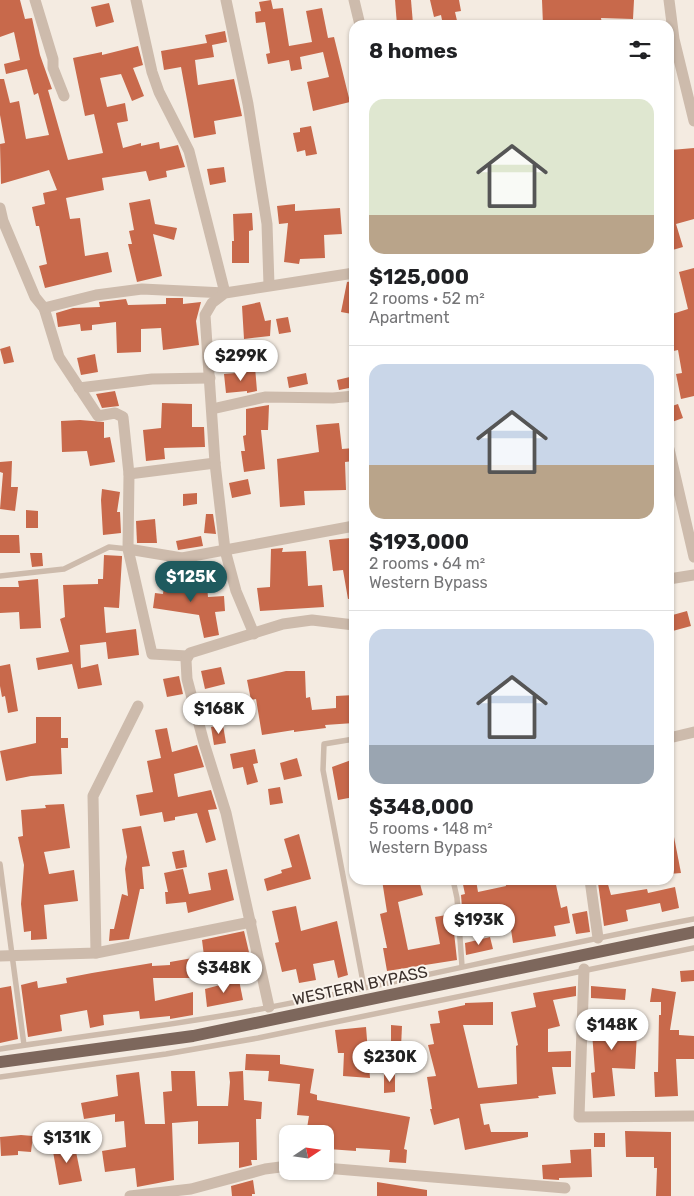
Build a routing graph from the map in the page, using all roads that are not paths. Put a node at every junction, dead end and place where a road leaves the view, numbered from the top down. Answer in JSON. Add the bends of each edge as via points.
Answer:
{"nodes":[{"id":1,"x":35,"y":0,"type":"edge"},
{"id":2,"x":136,"y":0,"type":"edge"},
{"id":3,"x":226,"y":0,"type":"edge"},
{"id":4,"x":354,"y":0,"type":"edge"},
{"id":5,"x":669,"y":0,"type":"edge"},
{"id":6,"x":359,"y":20,"type":"edge"},
{"id":7,"x":672,"y":20,"type":"edge"},
{"id":8,"x":674,"y":39,"type":"edge"},
{"id":9,"x":64,"y":96,"type":"dead end"},
{"id":10,"x":694,"y":121,"type":"edge"},
{"id":11,"x":0,"y":208,"type":"edge"},
{"id":12,"x":349,"y":274,"type":"edge"},
{"id":13,"x":269,"y":285,"type":"junction"},
{"id":14,"x":225,"y":293,"type":"junction"},
{"id":15,"x":44,"y":308,"type":"junction"},
{"id":16,"x":210,"y":378,"type":"junction"},
{"id":17,"x":79,"y":388,"type":"junction"},
{"id":18,"x":349,"y":396,"type":"edge"},
{"id":19,"x":212,"y":410,"type":"junction"},
{"id":20,"x":215,"y":463,"type":"junction"},
{"id":21,"x":129,"y":474,"type":"junction"},
{"id":22,"x":674,"y":479,"type":"edge"},
{"id":23,"x":349,"y":527,"type":"edge"},
{"id":24,"x":128,"y":549,"type":"junction"},
{"id":25,"x":225,"y":550,"type":"junction"},
{"id":26,"x":694,"y":557,"type":"edge"},
{"id":27,"x":694,"y":575,"type":"edge"},
{"id":28,"x":0,"y":576,"type":"edge"},
{"id":29,"x":674,"y":578,"type":"edge"},
{"id":30,"x":349,"y":624,"type":"edge"},
{"id":31,"x":254,"y":634,"type":"junction"},
{"id":32,"x":187,"y":656,"type":"junction"},
{"id":33,"x":138,"y":706,"type":"dead end"},
{"id":34,"x":694,"y":732,"type":"edge"},
{"id":35,"x":674,"y":737,"type":"edge"},
{"id":36,"x":349,"y":740,"type":"edge"},
{"id":37,"x":0,"y":864,"type":"edge"},
{"id":38,"x":454,"y":885,"type":"edge"},
{"id":39,"x":591,"y":885,"type":"edge"},
{"id":40,"x":694,"y":919,"type":"edge"},
{"id":41,"x":251,"y":922,"type":"junction"},
{"id":42,"x":694,"y":932,"type":"edge"},
{"id":43,"x":598,"y":938,"type":"junction"},
{"id":44,"x":694,"y":948,"type":"edge"},
{"id":45,"x":96,"y":953,"type":"junction"},
{"id":46,"x":12,"y":955,"type":"junction"},
{"id":47,"x":0,"y":956,"type":"edge"},
{"id":48,"x":462,"y":966,"type":"junction"},
{"id":49,"x":584,"y":969,"type":"junction"},
{"id":50,"x":364,"y":987,"type":"junction"},
{"id":51,"x":269,"y":1007,"type":"junction"},
{"id":52,"x":24,"y":1045,"type":"junction"},
{"id":53,"x":0,"y":1049,"type":"edge"},
{"id":54,"x":0,"y":1062,"type":"edge"},
{"id":55,"x":0,"y":1077,"type":"edge"},
{"id":56,"x":694,"y":1116,"type":"edge"},
{"id":57,"x":279,"y":1167,"type":"edge"},
{"id":58,"x":334,"y":1169,"type":"edge"},
{"id":59,"x":565,"y":1188,"type":"dead end"},
{"id":60,"x":130,"y":1196,"type":"edge"}],
"edges":[{"from":1,"to":9,"type":"street"},
{"from":2,"to":14,"type":"street","via":[[159,92],[189,150]]},
{"from":3,"to":13,"type":"street","via":[[248,104],[262,196]]},
{"from":4,"to":6,"type":"street"},
{"from":5,"to":7,"type":"street"},
{"from":8,"to":10,"type":"street"},
{"from":11,"to":15,"type":"street","via":[[35,297]]},
{"from":12,"to":13,"type":"street"},
{"from":13,"to":14,"type":"street"},
{"from":14,"to":15,"type":"street","via":[[142,289],[96,295]]},
{"from":14,"to":16,"type":"street","via":[[212,303],[205,315]]},
{"from":15,"to":17,"type":"street","via":[[58,357]]},
{"from":16,"to":17,"type":"street","via":[[152,379]]},
{"from":16,"to":19,"type":"street"},
{"from":17,"to":21,"type":"street","via":[[98,416],[115,413],[123,417]]},
{"from":18,"to":19,"type":"street","via":[[265,397]]},
{"from":19,"to":20,"type":"street"},
{"from":20,"to":21,"type":"street"},
{"from":20,"to":25,"type":"street"},
{"from":21,"to":24,"type":"street"},
{"from":22,"to":26,"type":"street"},
{"from":23,"to":25,"type":"street"},
{"from":24,"to":25,"type":"street","via":[[182,558]]},
{"from":24,"to":28,"type":"lane","via":[[109,547],[64,569]]},
{"from":24,"to":32,"type":"street","via":[[152,654]]},
{"from":25,"to":31,"type":"street","via":[[236,590]]},
{"from":27,"to":29,"type":"street"},
{"from":30,"to":31,"type":"street","via":[[312,620],[283,624]]},
{"from":31,"to":32,"type":"street"},
{"from":32,"to":41,"type":"street","via":[[187,679],[226,813]]},
{"from":33,"to":45,"type":"street","via":[[93,796]]},
{"from":34,"to":35,"type":"street"},
{"from":36,"to":50,"type":"lane","via":[[324,744],[323,770]]},
{"from":37,"to":46,"type":"lane"},
{"from":38,"to":48,"type":"lane"},
{"from":39,"to":43,"type":"street"},
{"from":40,"to":43,"type":"lane"},
{"from":41,"to":45,"type":"street"},
{"from":41,"to":51,"type":"street"},
{"from":42,"to":54,"type":"main road","name":"WESTERN BYPASS","via":[[210,1032]]},
{"from":43,"to":48,"type":"lane"},
{"from":44,"to":49,"type":"lane"},
{"from":45,"to":46,"type":"street"},
{"from":46,"to":47,"type":"street"},
{"from":46,"to":52,"type":"lane"},
{"from":48,"to":50,"type":"lane"},
{"from":49,"to":55,"type":"lane","via":[[258,1038]]},
{"from":49,"to":56,"type":"street","via":[[579,1117]]},
{"from":50,"to":51,"type":"lane"},
{"from":51,"to":52,"type":"lane"},
{"from":52,"to":53,"type":"lane"},
{"from":57,"to":60,"type":"street","via":[[191,1189]]},
{"from":58,"to":59,"type":"street"}]}
